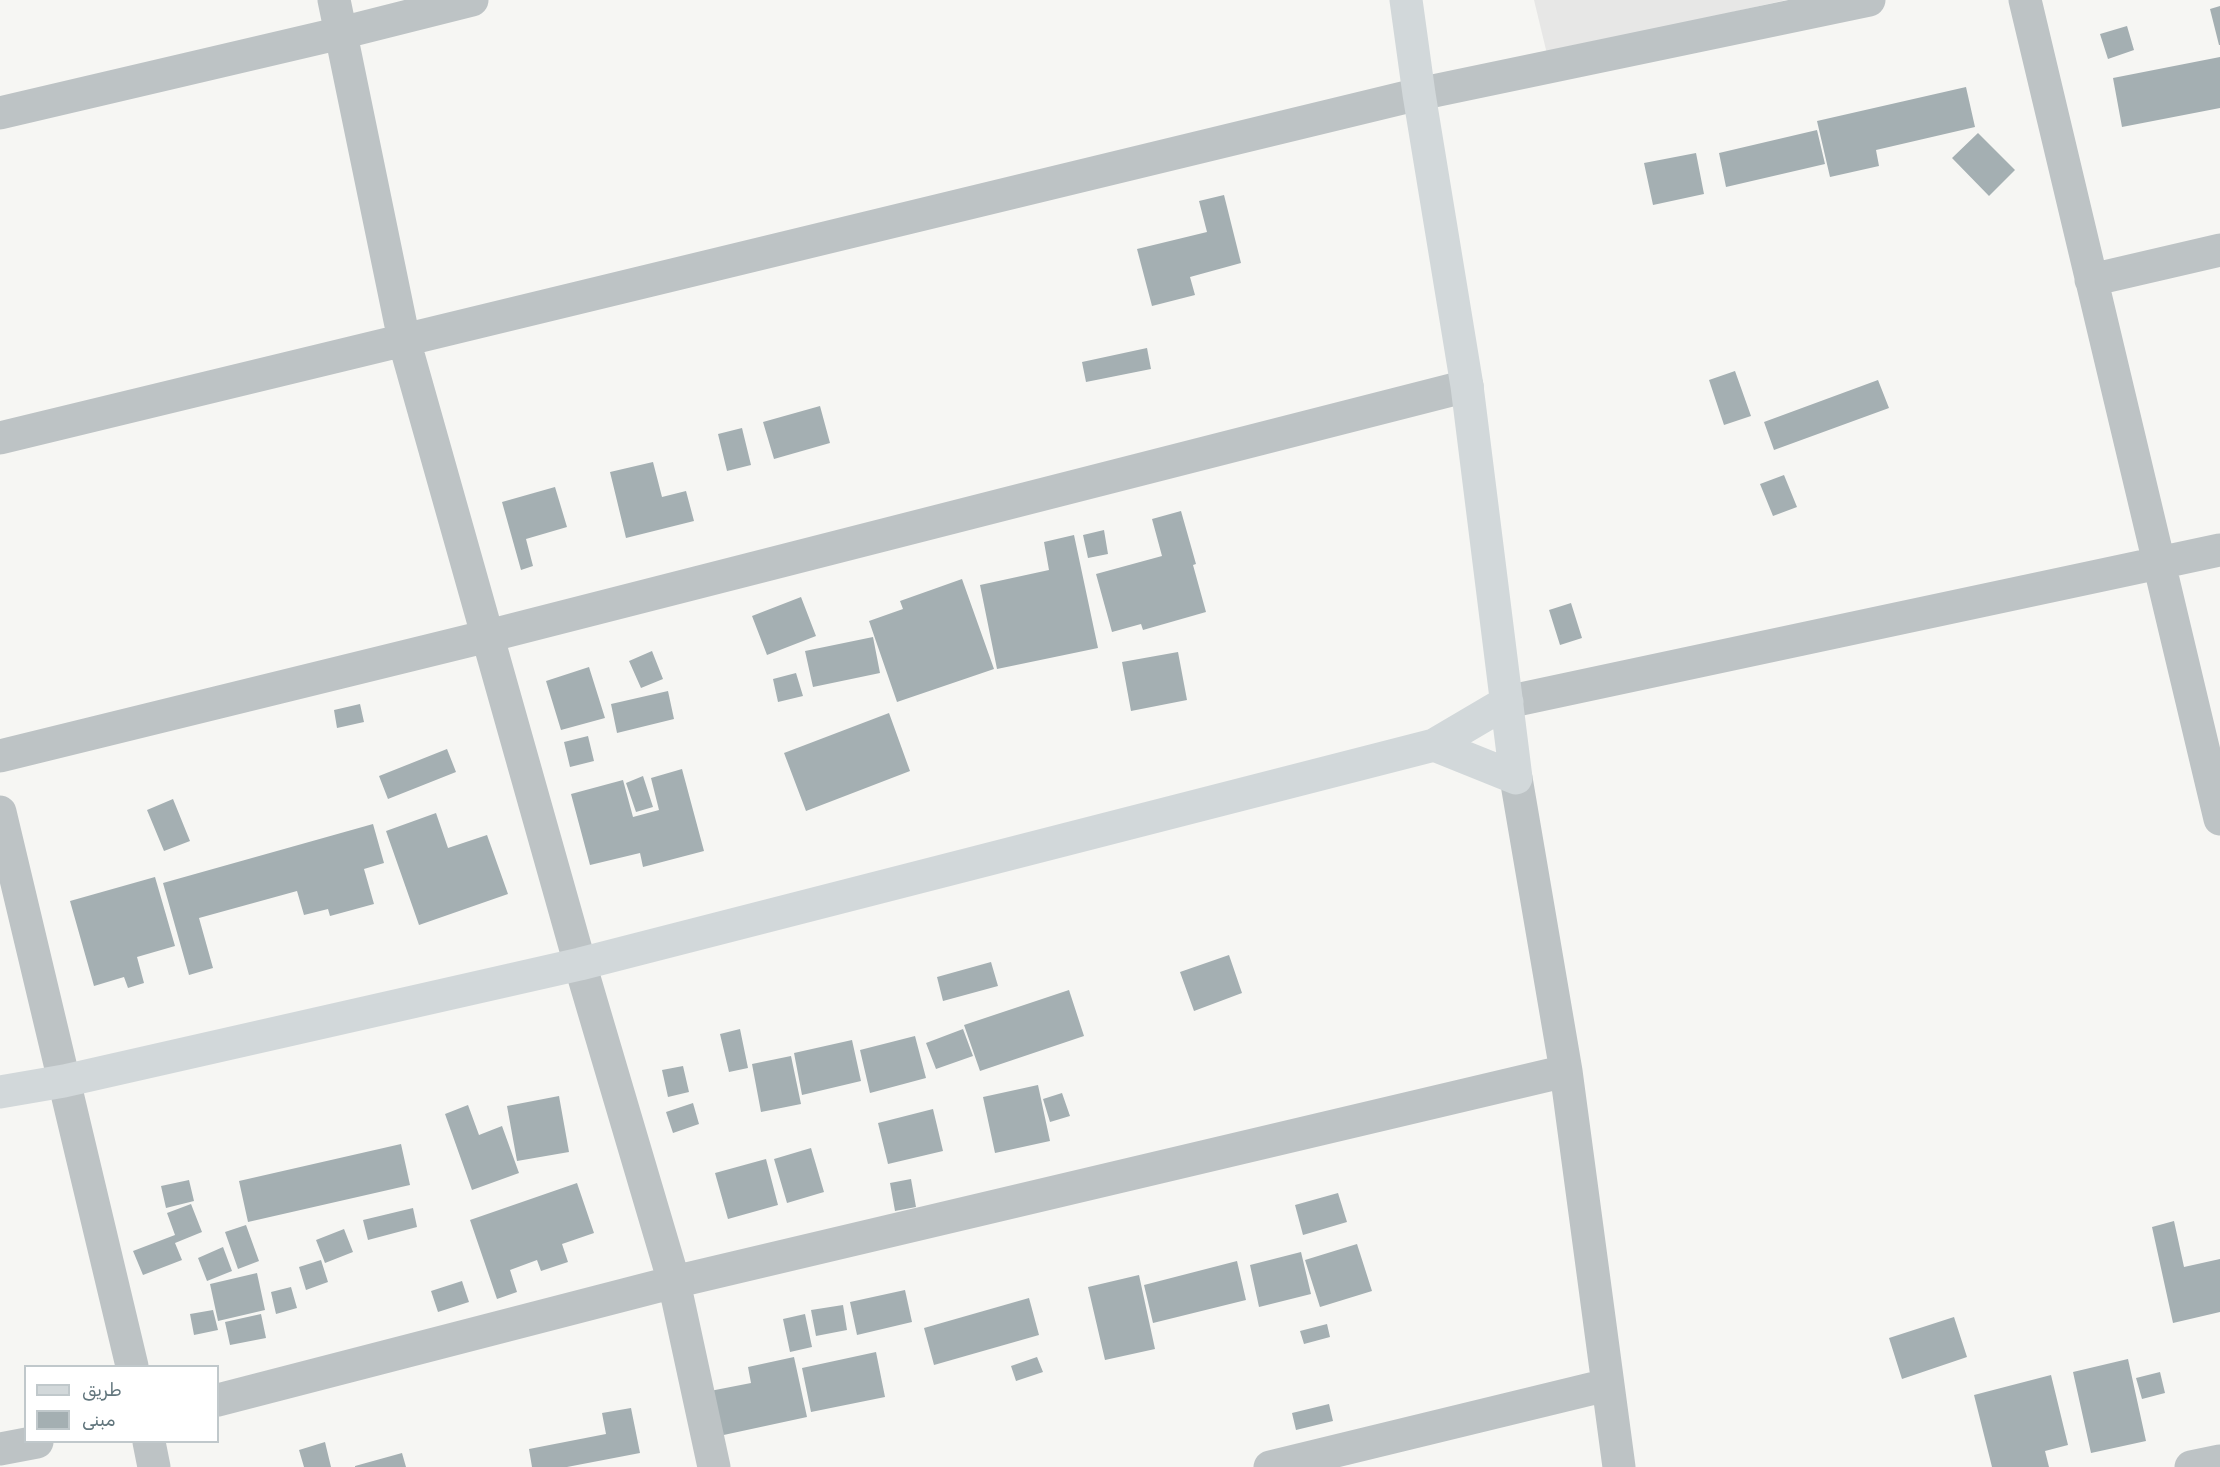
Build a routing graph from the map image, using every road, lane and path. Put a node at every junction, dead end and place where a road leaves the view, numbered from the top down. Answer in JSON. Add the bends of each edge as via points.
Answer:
{"nodes":[{"id":1,"x":334,"y":0,"type":"edge"},
{"id":2,"x":472,"y":0,"type":"edge"},
{"id":3,"x":1406,"y":0,"type":"edge"},
{"id":4,"x":1869,"y":0,"type":"edge"},
{"id":5,"x":2025,"y":0,"type":"edge"},
{"id":6,"x":341,"y":33,"type":"junction"},
{"id":7,"x":1419,"y":94,"type":"junction"},
{"id":8,"x":0,"y":114,"type":"edge"},
{"id":9,"x":2220,"y":250,"type":"edge"},
{"id":10,"x":2091,"y":280,"type":"junction"},
{"id":11,"x":404,"y":340,"type":"junction"},
{"id":12,"x":1467,"y":386,"type":"junction"},
{"id":13,"x":0,"y":438,"type":"edge"},
{"id":14,"x":2220,"y":549,"type":"edge"},
{"id":15,"x":2158,"y":564,"type":"junction"},
{"id":16,"x":488,"y":636,"type":"junction"},
{"id":17,"x":1507,"y":702,"type":"junction"},
{"id":18,"x":1434,"y":745,"type":"junction"},
{"id":19,"x":0,"y":756,"type":"edge"},
{"id":20,"x":1516,"y":778,"type":"junction"},
{"id":21,"x":0,"y":812,"type":"edge"},
{"id":22,"x":2220,"y":819,"type":"edge"},
{"id":23,"x":580,"y":964,"type":"junction"},
{"id":24,"x":1566,"y":1071,"type":"junction"},
{"id":25,"x":64,"y":1081,"type":"junction"},
{"id":26,"x":0,"y":1092,"type":"edge"},
{"id":27,"x":674,"y":1282,"type":"junction"},
{"id":28,"x":132,"y":1365,"type":"edge"},
{"id":29,"x":1607,"y":1385,"type":"junction"},
{"id":30,"x":219,"y":1400,"type":"edge"},
{"id":31,"x":32,"y":1443,"type":"edge"},
{"id":32,"x":148,"y":1443,"type":"edge"},
{"id":33,"x":0,"y":1449,"type":"edge"},
{"id":34,"x":2220,"y":1461,"type":"edge"},
{"id":35,"x":154,"y":1467,"type":"edge"},
{"id":36,"x":714,"y":1467,"type":"edge"},
{"id":37,"x":1270,"y":1467,"type":"edge"},
{"id":38,"x":1619,"y":1467,"type":"edge"},
{"id":39,"x":2191,"y":1467,"type":"edge"}],
"edges":[{"from":1,"to":6,"type":"street"},
{"from":2,"to":6,"type":"street"},
{"from":3,"to":7,"type":"street"},
{"from":4,"to":7,"type":"street"},
{"from":5,"to":10,"type":"street"},
{"from":6,"to":8,"type":"street"},
{"from":6,"to":11,"type":"street"},
{"from":7,"to":11,"type":"street"},
{"from":7,"to":12,"type":"street"},
{"from":9,"to":10,"type":"street"},
{"from":10,"to":15,"type":"street"},
{"from":11,"to":13,"type":"street"},
{"from":11,"to":16,"type":"street"},
{"from":12,"to":16,"type":"street"},
{"from":12,"to":17,"type":"street"},
{"from":14,"to":15,"type":"street"},
{"from":15,"to":17,"type":"street"},
{"from":15,"to":22,"type":"street"},
{"from":16,"to":19,"type":"street"},
{"from":16,"to":23,"type":"street"},
{"from":17,"to":18,"type":"street"},
{"from":17,"to":20,"type":"street"},
{"from":18,"to":20,"type":"street"},
{"from":18,"to":23,"type":"street"},
{"from":20,"to":24,"type":"street"},
{"from":21,"to":25,"type":"street"},
{"from":23,"to":25,"type":"street"},
{"from":23,"to":27,"type":"street"},
{"from":24,"to":27,"type":"street"},
{"from":24,"to":29,"type":"street"},
{"from":25,"to":26,"type":"street"},
{"from":25,"to":28,"type":"street"},
{"from":27,"to":30,"type":"street"},
{"from":27,"to":36,"type":"street"},
{"from":29,"to":37,"type":"street"},
{"from":29,"to":38,"type":"street"},
{"from":31,"to":33,"type":"street"},
{"from":32,"to":35,"type":"street"},
{"from":34,"to":39,"type":"street"}]}
